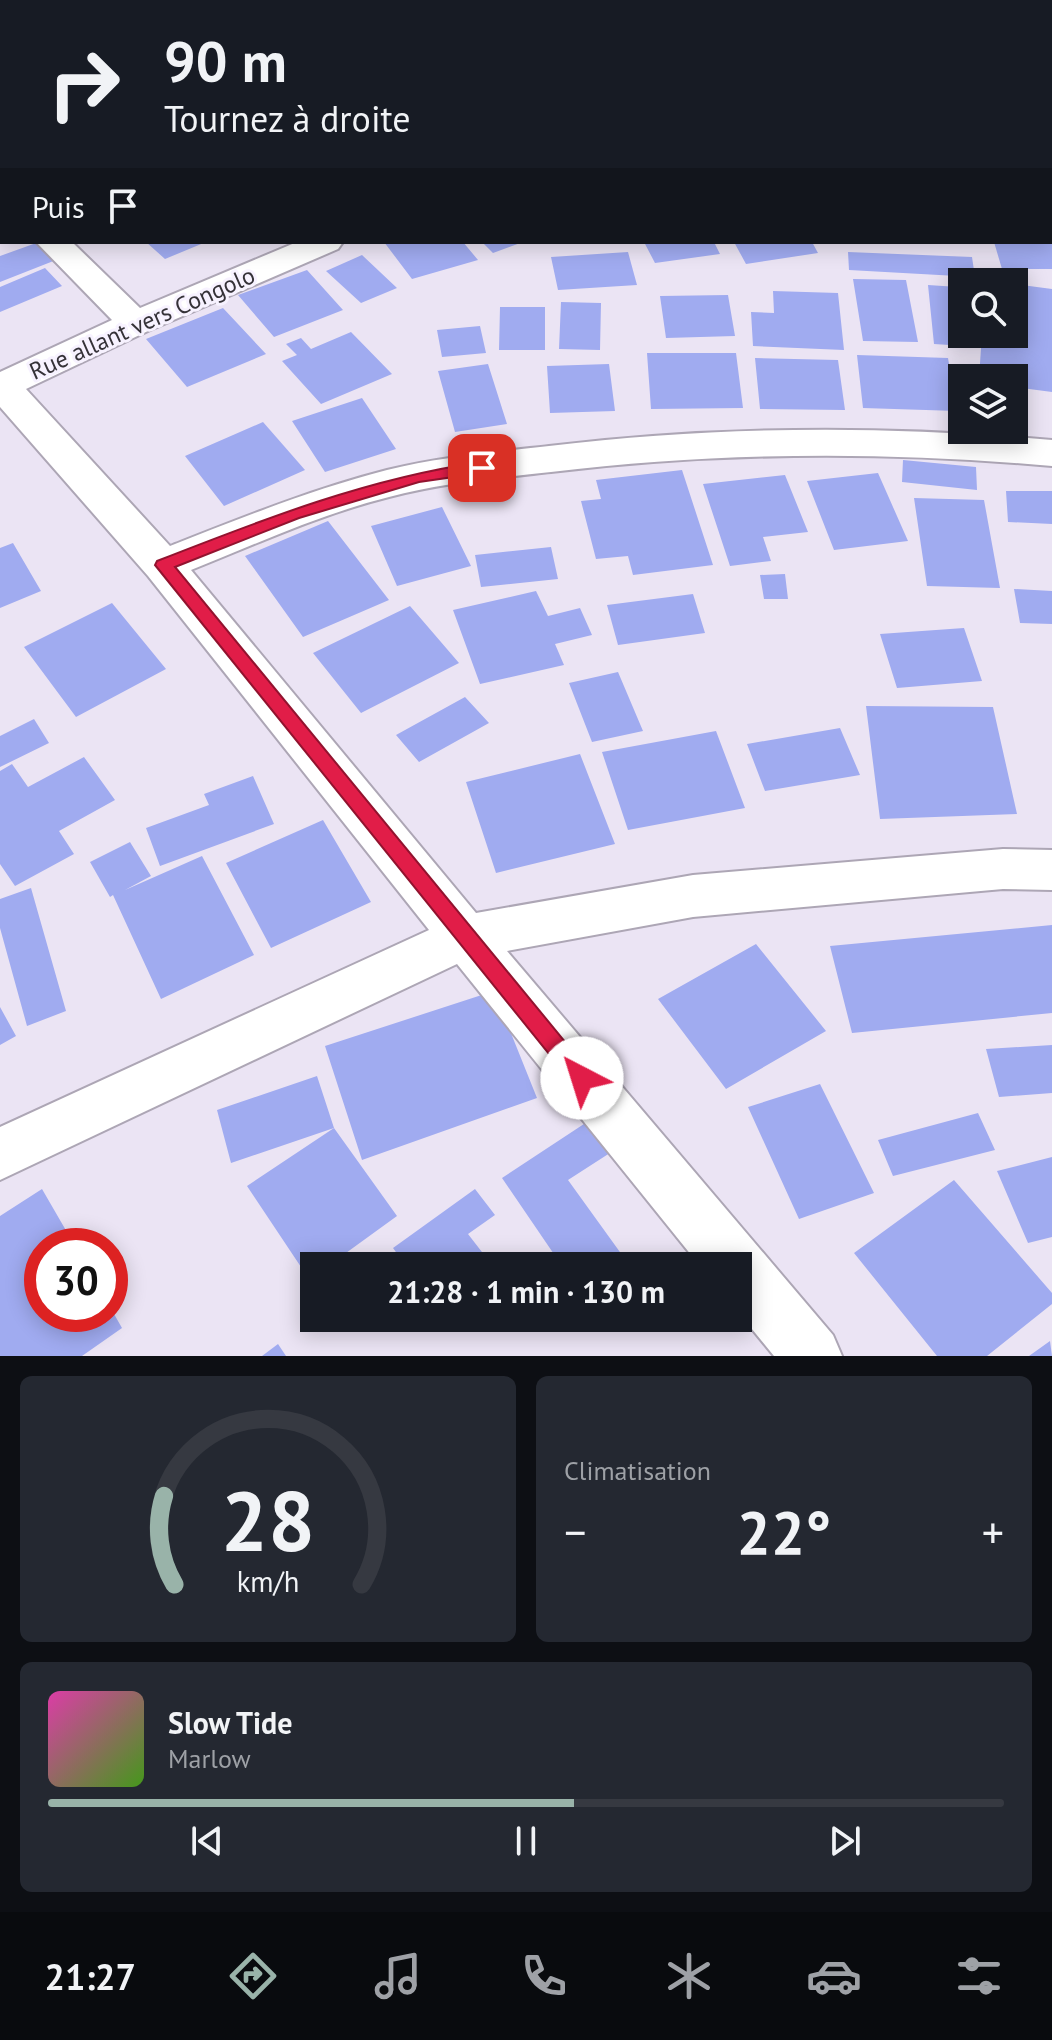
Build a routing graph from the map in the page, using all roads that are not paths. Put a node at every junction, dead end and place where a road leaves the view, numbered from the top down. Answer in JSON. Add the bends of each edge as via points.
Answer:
{"nodes":[{"id":1,"x":55,"y":244,"type":"edge"},
{"id":2,"x":321,"y":244,"type":"edge"},
{"id":3,"x":135,"y":323,"type":"junction"},
{"id":4,"x":1,"y":386,"type":"edge"},
{"id":5,"x":1052,"y":453,"type":"edge"},
{"id":6,"x":163,"y":565,"type":"junction"},
{"id":7,"x":1052,"y":870,"type":"edge"},
{"id":8,"x":465,"y":937,"type":"junction"},
{"id":9,"x":0,"y":1154,"type":"edge"},
{"id":10,"x":726,"y":1252,"type":"edge"},
{"id":11,"x":752,"y":1283,"type":"edge"},
{"id":12,"x":812,"y":1356,"type":"edge"}],
"edges":[{"from":1,"to":3,"type":"street"},
{"from":2,"to":3,"type":"street","name":"Rue allant vers Congolo"},
{"from":3,"to":4,"type":"street","name":"Rue allant vers Congolo"},
{"from":4,"to":6,"type":"street"},
{"from":5,"to":6,"type":"street","via":[[987,446],[778,443],[609,451],[419,477],[293,514]]},
{"from":6,"to":8,"type":"street"},
{"from":7,"to":8,"type":"street","via":[[1003,869],[693,896]]},
{"from":8,"to":9,"type":"street"},
{"from":8,"to":10,"type":"street"},
{"from":11,"to":12,"type":"street"}]}
